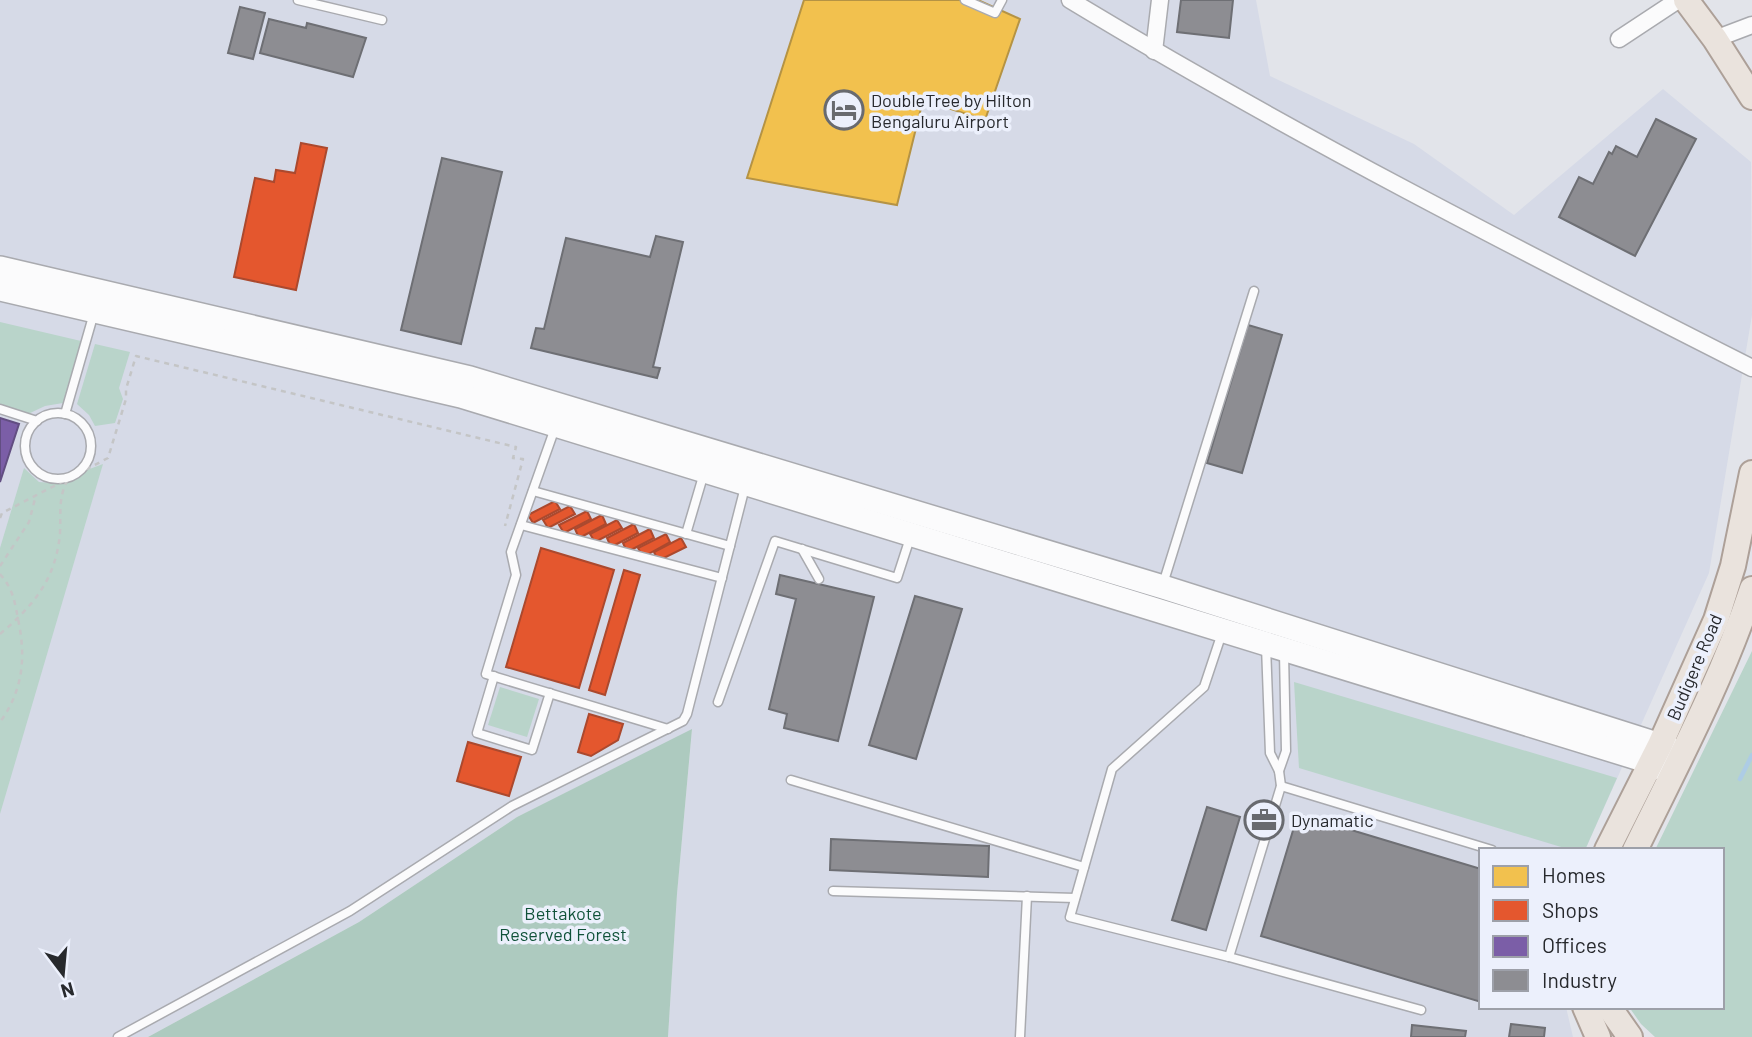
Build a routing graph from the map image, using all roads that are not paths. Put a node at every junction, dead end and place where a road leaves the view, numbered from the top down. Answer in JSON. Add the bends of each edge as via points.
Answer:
{"nodes":[{"id":1,"x":298,"y":0,"type":"edge"},
{"id":2,"x":965,"y":0,"type":"edge"},
{"id":3,"x":1002,"y":0,"type":"edge"},
{"id":4,"x":1070,"y":0,"type":"edge"},
{"id":5,"x":1160,"y":0,"type":"edge"},
{"id":6,"x":1678,"y":0,"type":"edge"},
{"id":7,"x":1686,"y":0,"type":"edge"},
{"id":8,"x":382,"y":20,"type":"dead end"},
{"id":9,"x":1752,"y":25,"type":"edge"},
{"id":10,"x":1619,"y":39,"type":"dead end"},
{"id":11,"x":1715,"y":39,"type":"junction"},
{"id":12,"x":1154,"y":51,"type":"junction"},
{"id":13,"x":1750,"y":90,"type":"edge"},
{"id":14,"x":0,"y":268,"type":"edge"},
{"id":15,"x":0,"y":289,"type":"edge"},
{"id":16,"x":1254,"y":291,"type":"dead end"},
{"id":17,"x":95,"y":311,"type":"junction"},
{"id":18,"x":1752,"y":368,"type":"edge"},
{"id":19,"x":0,"y":409,"type":"edge"},
{"id":20,"x":65,"y":414,"type":"junction"},
{"id":21,"x":37,"y":421,"type":"junction"},
{"id":22,"x":556,"y":425,"type":"junction"},
{"id":23,"x":704,"y":471,"type":"junction"},
{"id":24,"x":1752,"y":473,"type":"edge"},
{"id":25,"x":746,"y":484,"type":"junction"},
{"id":26,"x":533,"y":491,"type":"junction"},
{"id":27,"x":521,"y":524,"type":"junction"},
{"id":28,"x":686,"y":534,"type":"junction"},
{"id":29,"x":911,"y":534,"type":"junction"},
{"id":30,"x":730,"y":546,"type":"junction"},
{"id":31,"x":802,"y":549,"type":"junction"},
{"id":32,"x":722,"y":578,"type":"junction"},
{"id":33,"x":819,"y":579,"type":"dead end"},
{"id":34,"x":1163,"y":587,"type":"junction"},
{"id":35,"x":1752,"y":589,"type":"edge"},
{"id":36,"x":1223,"y":630,"type":"junction"},
{"id":37,"x":1275,"y":646,"type":"junction"},
{"id":38,"x":494,"y":676,"type":"junction"},
{"id":39,"x":550,"y":693,"type":"junction"},
{"id":40,"x":718,"y":702,"type":"dead end"},
{"id":41,"x":668,"y":729,"type":"junction"},
{"id":42,"x":1666,"y":759,"type":"junction"},
{"id":43,"x":1279,"y":771,"type":"junction"},
{"id":44,"x":791,"y":780,"type":"dead end"},
{"id":45,"x":1281,"y":786,"type":"junction"},
{"id":46,"x":1485,"y":848,"type":"edge"},
{"id":47,"x":1608,"y":848,"type":"edge"},
{"id":48,"x":1636,"y":848,"type":"edge"},
{"id":49,"x":1084,"y":867,"type":"junction"},
{"id":50,"x":833,"y":891,"type":"dead end"},
{"id":51,"x":1027,"y":896,"type":"junction"},
{"id":52,"x":1076,"y":898,"type":"junction"},
{"id":53,"x":1229,"y":957,"type":"junction"},
{"id":54,"x":1586,"y":1009,"type":"edge"},
{"id":55,"x":1610,"y":1009,"type":"edge"},
{"id":56,"x":1421,"y":1010,"type":"dead end"},
{"id":57,"x":118,"y":1037,"type":"edge"},
{"id":58,"x":1020,"y":1037,"type":"edge"},
{"id":59,"x":1598,"y":1037,"type":"edge"},
{"id":60,"x":1630,"y":1037,"type":"edge"}],
"edges":[{"from":1,"to":8,"type":"lane"},
{"from":2,"to":3,"type":"lane","via":[[995,13]]},
{"from":4,"to":12,"type":"street"},
{"from":5,"to":12,"type":"street"},
{"from":6,"to":10,"type":"street"},
{"from":7,"to":11,"type":"main road"},
{"from":9,"to":11,"type":"street"},
{"from":11,"to":13,"type":"main road"},
{"from":12,"to":18,"type":"street","via":[[1454,217]]},
{"from":14,"to":34,"type":"street","via":[[470,378]]},
{"from":15,"to":17,"type":"street"},
{"from":16,"to":34,"type":"lane"},
{"from":17,"to":20,"type":"lane"},
{"from":17,"to":22,"type":"street","via":[[461,396]]},
{"from":19,"to":21,"type":"lane"},
{"from":20,"to":21,"type":"lane"},
{"from":20,"to":21,"type":"lane","via":[[85,428],[90,444],[87,461],[76,473],[60,479],[43,476],[30,464],[26,439]]},
{"from":22,"to":23,"type":"street"},
{"from":22,"to":26,"type":"lane"},
{"from":23,"to":25,"type":"street"},
{"from":23,"to":28,"type":"lane"},
{"from":24,"to":42,"type":"main road","name":"Budigere Road","via":[[1733,566]]},
{"from":25,"to":29,"type":"street"},
{"from":25,"to":30,"type":"lane"},
{"from":26,"to":27,"type":"lane"},
{"from":26,"to":28,"type":"lane"},
{"from":27,"to":32,"type":"lane"},
{"from":27,"to":38,"type":"lane","via":[[511,552],[516,575],[486,674]]},
{"from":28,"to":30,"type":"lane"},
{"from":29,"to":31,"type":"lane","via":[[897,578]]},
{"from":29,"to":36,"type":"street"},
{"from":30,"to":32,"type":"lane"},
{"from":31,"to":33,"type":"lane"},
{"from":31,"to":40,"type":"lane","via":[[775,541]]},
{"from":32,"to":41,"type":"lane","via":[[687,714]]},
{"from":34,"to":42,"type":"street"},
{"from":35,"to":42,"type":"main road","name":"Budigere Road","via":[[1716,684]]},
{"from":36,"to":37,"type":"street"},
{"from":36,"to":49,"type":"lane","via":[[1204,687],[1112,769]]},
{"from":37,"to":42,"type":"street"},
{"from":37,"to":43,"type":"lane","via":[[1286,751]]},
{"from":37,"to":43,"type":"lane","via":[[1270,753]]},
{"from":38,"to":39,"type":"lane"},
{"from":38,"to":39,"type":"lane","via":[[477,733],[532,750]]},
{"from":39,"to":41,"type":"lane"},
{"from":41,"to":57,"type":"lane","via":[[512,806],[350,911]]},
{"from":42,"to":47,"type":"main road","name":"Budigere Road"},
{"from":42,"to":48,"type":"main road","name":"Budigere Road"},
{"from":43,"to":45,"type":"lane"},
{"from":44,"to":49,"type":"lane"},
{"from":45,"to":46,"type":"lane"},
{"from":45,"to":53,"type":"lane"},
{"from":49,"to":52,"type":"lane"},
{"from":50,"to":51,"type":"lane"},
{"from":51,"to":52,"type":"lane"},
{"from":51,"to":58,"type":"lane"},
{"from":52,"to":53,"type":"lane","via":[[1070,916]]},
{"from":53,"to":56,"type":"lane"},
{"from":54,"to":59,"type":"main road"},
{"from":55,"to":60,"type":"main road"}]}
